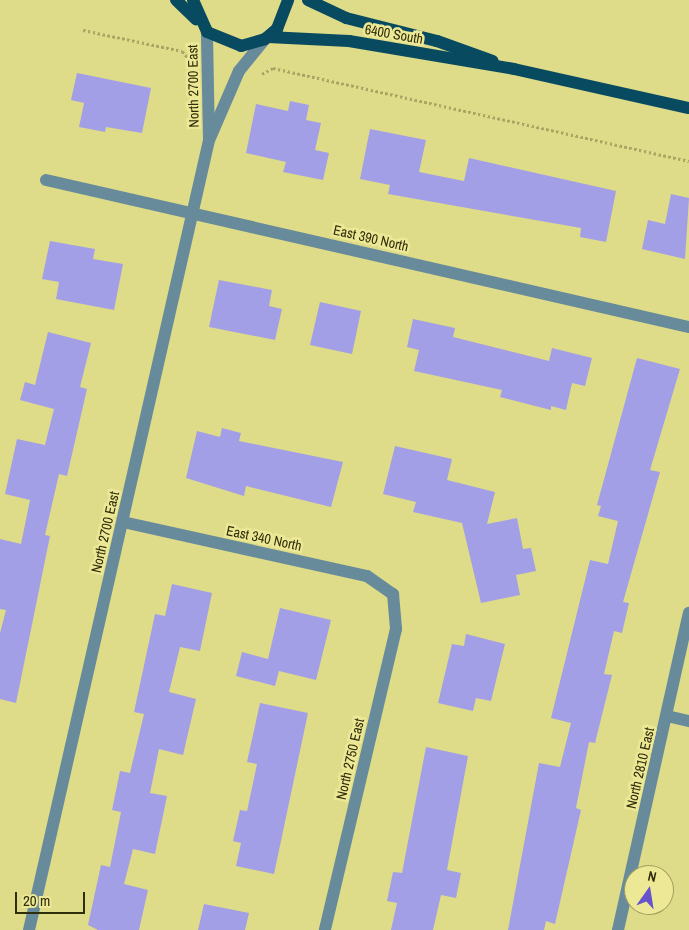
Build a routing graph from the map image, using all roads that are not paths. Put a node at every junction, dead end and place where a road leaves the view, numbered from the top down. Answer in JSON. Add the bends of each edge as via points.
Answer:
{"nodes":[{"id":1,"x":176,"y":0,"type":"edge"},
{"id":2,"x":192,"y":0,"type":"edge"},
{"id":3,"x":288,"y":0,"type":"edge"},
{"id":4,"x":308,"y":0,"type":"edge"},
{"id":5,"x":203,"y":27,"type":"junction"},
{"id":6,"x":267,"y":38,"type":"junction"},
{"id":7,"x":514,"y":70,"type":"junction"},
{"id":8,"x":689,"y":108,"type":"edge"},
{"id":9,"x":209,"y":140,"type":"junction"},
{"id":10,"x":46,"y":180,"type":"dead end"},
{"id":11,"x":193,"y":213,"type":"junction"},
{"id":12,"x":689,"y":326,"type":"edge"},
{"id":13,"x":123,"y":522,"type":"junction"},
{"id":14,"x":394,"y":594,"type":"joint"},
{"id":15,"x":689,"y":612,"type":"edge"},
{"id":16,"x":667,"y":716,"type":"junction"},
{"id":17,"x":689,"y":721,"type":"edge"},
{"id":18,"x":29,"y":930,"type":"edge"},
{"id":19,"x":325,"y":930,"type":"edge"},
{"id":20,"x":618,"y":930,"type":"edge"}],
"edges":[{"from":1,"to":5,"type":"main road","name":"6400 South"},
{"from":2,"to":5,"type":"main road"},
{"from":3,"to":6,"type":"main road","via":[[283,19]]},
{"from":4,"to":7,"type":"main road","name":"6400 South","via":[[346,18],[437,41]]},
{"from":5,"to":6,"type":"main road","name":"6400 South","via":[[229,44],[254,44]]},
{"from":5,"to":9,"type":"street","name":"North 2700 East"},
{"from":6,"to":7,"type":"main road","name":"6400 South","via":[[349,41]]},
{"from":6,"to":9,"type":"street","name":"North 2700 East","via":[[239,70]]},
{"from":7,"to":8,"type":"main road","name":"6400 South"},
{"from":9,"to":11,"type":"street","name":"North 2700 East"},
{"from":10,"to":11,"type":"street","name":"East 390 North"},
{"from":11,"to":12,"type":"street","name":"East 390 North"},
{"from":11,"to":13,"type":"street","name":"North 2700 East"},
{"from":13,"to":14,"type":"street","name":"East 340 North","via":[[367,576]]},
{"from":13,"to":18,"type":"street","name":"North 2700 East"},
{"from":14,"to":19,"type":"street","name":"North 2750 East","via":[[396,629]]},
{"from":15,"to":16,"type":"street","name":"North 2810 East"},
{"from":16,"to":17,"type":"street"},
{"from":16,"to":20,"type":"street","name":"North 2810 East"}]}
